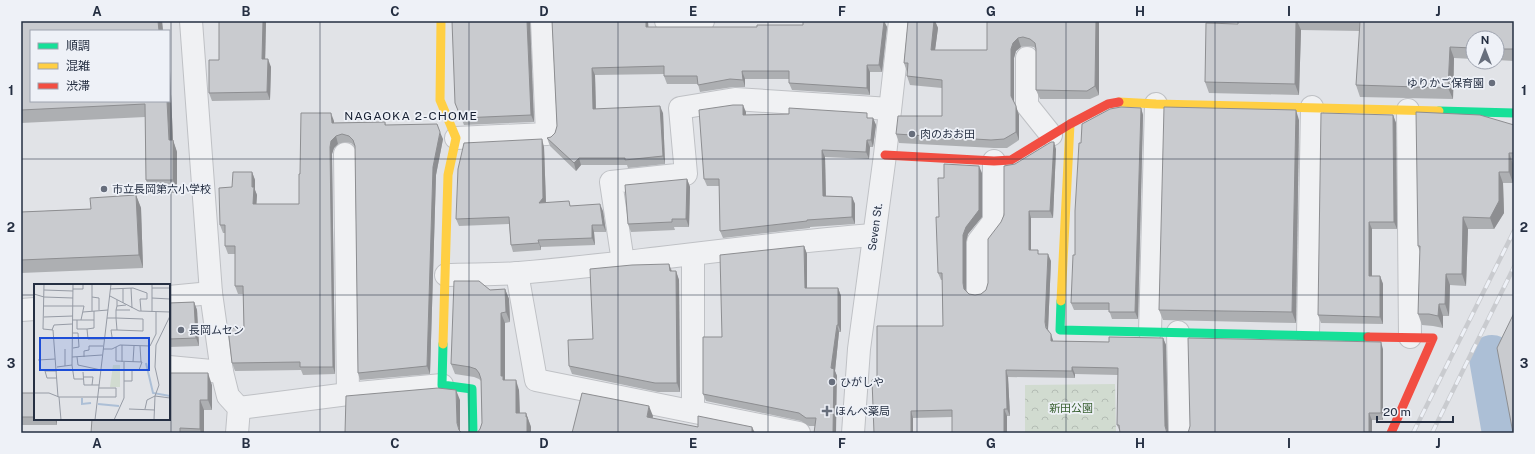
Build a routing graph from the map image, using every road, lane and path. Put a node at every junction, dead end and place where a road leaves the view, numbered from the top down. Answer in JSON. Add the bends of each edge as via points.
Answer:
{"nodes":[{"id":1,"x":191,"y":21,"type":"edge"},
{"id":2,"x":441,"y":21,"type":"edge"},
{"id":3,"x":542,"y":21,"type":"edge"},
{"id":4,"x":666,"y":21,"type":"edge"},
{"id":5,"x":703,"y":21,"type":"edge"},
{"id":6,"x":900,"y":21,"type":"edge"},
{"id":7,"x":1027,"y":58,"type":"dead end"},
{"id":8,"x":1156,"y":104,"type":"junction"},
{"id":9,"x":1312,"y":107,"type":"junction"},
{"id":10,"x":890,"y":109,"type":"junction"},
{"id":11,"x":1408,"y":110,"type":"junction"},
{"id":12,"x":1514,"y":113,"type":"edge"},
{"id":13,"x":1070,"y":124,"type":"junction"},
{"id":14,"x":1051,"y":134,"type":"junction"},
{"id":15,"x":456,"y":138,"type":"junction"},
{"id":16,"x":345,"y":154,"type":"dead end"},
{"id":17,"x":885,"y":155,"type":"junction"},
{"id":18,"x":994,"y":161,"type":"junction"},
{"id":19,"x":874,"y":235,"type":"junction"},
{"id":20,"x":693,"y":255,"type":"junction"},
{"id":21,"x":623,"y":262,"type":"junction"},
{"id":22,"x":518,"y":273,"type":"junction"},
{"id":23,"x":446,"y":275,"type":"junction"},
{"id":24,"x":978,"y":290,"type":"dead end"},
{"id":25,"x":211,"y":293,"type":"junction"},
{"id":26,"x":170,"y":297,"type":"edge"},
{"id":27,"x":34,"y":309,"type":"edge"},
{"id":28,"x":21,"y":310,"type":"edge"},
{"id":29,"x":1150,"y":332,"type":"junction"},
{"id":30,"x":1178,"y":332,"type":"junction"},
{"id":31,"x":1308,"y":335,"type":"junction"},
{"id":32,"x":1410,"y":337,"type":"junction"},
{"id":33,"x":170,"y":367,"type":"edge"},
{"id":34,"x":222,"y":372,"type":"junction"},
{"id":35,"x":442,"y":385,"type":"junction"},
{"id":36,"x":348,"y":394,"type":"junction"},
{"id":37,"x":239,"y":408,"type":"junction"},
{"id":38,"x":693,"y":411,"type":"junction"},
{"id":39,"x":237,"y":433,"type":"edge"},
{"id":40,"x":474,"y":433,"type":"edge"},
{"id":41,"x":799,"y":433,"type":"edge"},
{"id":42,"x":853,"y":433,"type":"edge"},
{"id":43,"x":1180,"y":433,"type":"edge"},
{"id":44,"x":1391,"y":433,"type":"edge"}],
"edges":[{"from":1,"to":25,"type":"street"},
{"from":2,"to":15,"type":"street","via":[[440,100]]},
{"from":3,"to":15,"type":"street","via":[[547,134]]},
{"from":4,"to":5,"type":"street"},
{"from":6,"to":10,"type":"street","name":"Seven St."},
{"from":7,"to":14,"type":"street","via":[[1027,105]]},
{"from":8,"to":9,"type":"street"},
{"from":8,"to":13,"type":"street","via":[[1108,104]]},
{"from":8,"to":29,"type":"street"},
{"from":9,"to":11,"type":"street"},
{"from":9,"to":31,"type":"street"},
{"from":10,"to":17,"type":"street","name":"Seven St."},
{"from":10,"to":21,"type":"street","via":[[735,99],[680,108],[686,174],[611,182]]},
{"from":11,"to":12,"type":"street"},
{"from":11,"to":32,"type":"street"},
{"from":13,"to":14,"type":"street"},
{"from":13,"to":29,"type":"street","via":[[1060,330]]},
{"from":14,"to":18,"type":"street","via":[[1011,160]]},
{"from":15,"to":23,"type":"street","via":[[448,175]]},
{"from":16,"to":36,"type":"street"},
{"from":17,"to":18,"type":"street"},
{"from":17,"to":19,"type":"street","name":"Seven St."},
{"from":18,"to":24,"type":"street","via":[[994,221],[978,242]]},
{"from":19,"to":20,"type":"street","via":[[817,239]]},
{"from":19,"to":42,"type":"street","name":"Seven St.","via":[[859,349]]},
{"from":20,"to":21,"type":"street"},
{"from":20,"to":38,"type":"street"},
{"from":21,"to":22,"type":"street"},
{"from":22,"to":23,"type":"street"},
{"from":22,"to":38,"type":"street","via":[[536,380]]},
{"from":23,"to":35,"type":"street"},
{"from":25,"to":26,"type":"street"},
{"from":25,"to":34,"type":"street"},
{"from":27,"to":28,"type":"street"},
{"from":29,"to":30,"type":"street"},
{"from":30,"to":31,"type":"street"},
{"from":30,"to":43,"type":"street"},
{"from":31,"to":32,"type":"street"},
{"from":32,"to":44,"type":"street","via":[[1433,338]]},
{"from":33,"to":34,"type":"street"},
{"from":34,"to":37,"type":"street","via":[[228,396]]},
{"from":35,"to":36,"type":"street"},
{"from":35,"to":40,"type":"street","via":[[472,389]]},
{"from":36,"to":37,"type":"street"},
{"from":37,"to":39,"type":"street"},
{"from":38,"to":41,"type":"street"}]}
